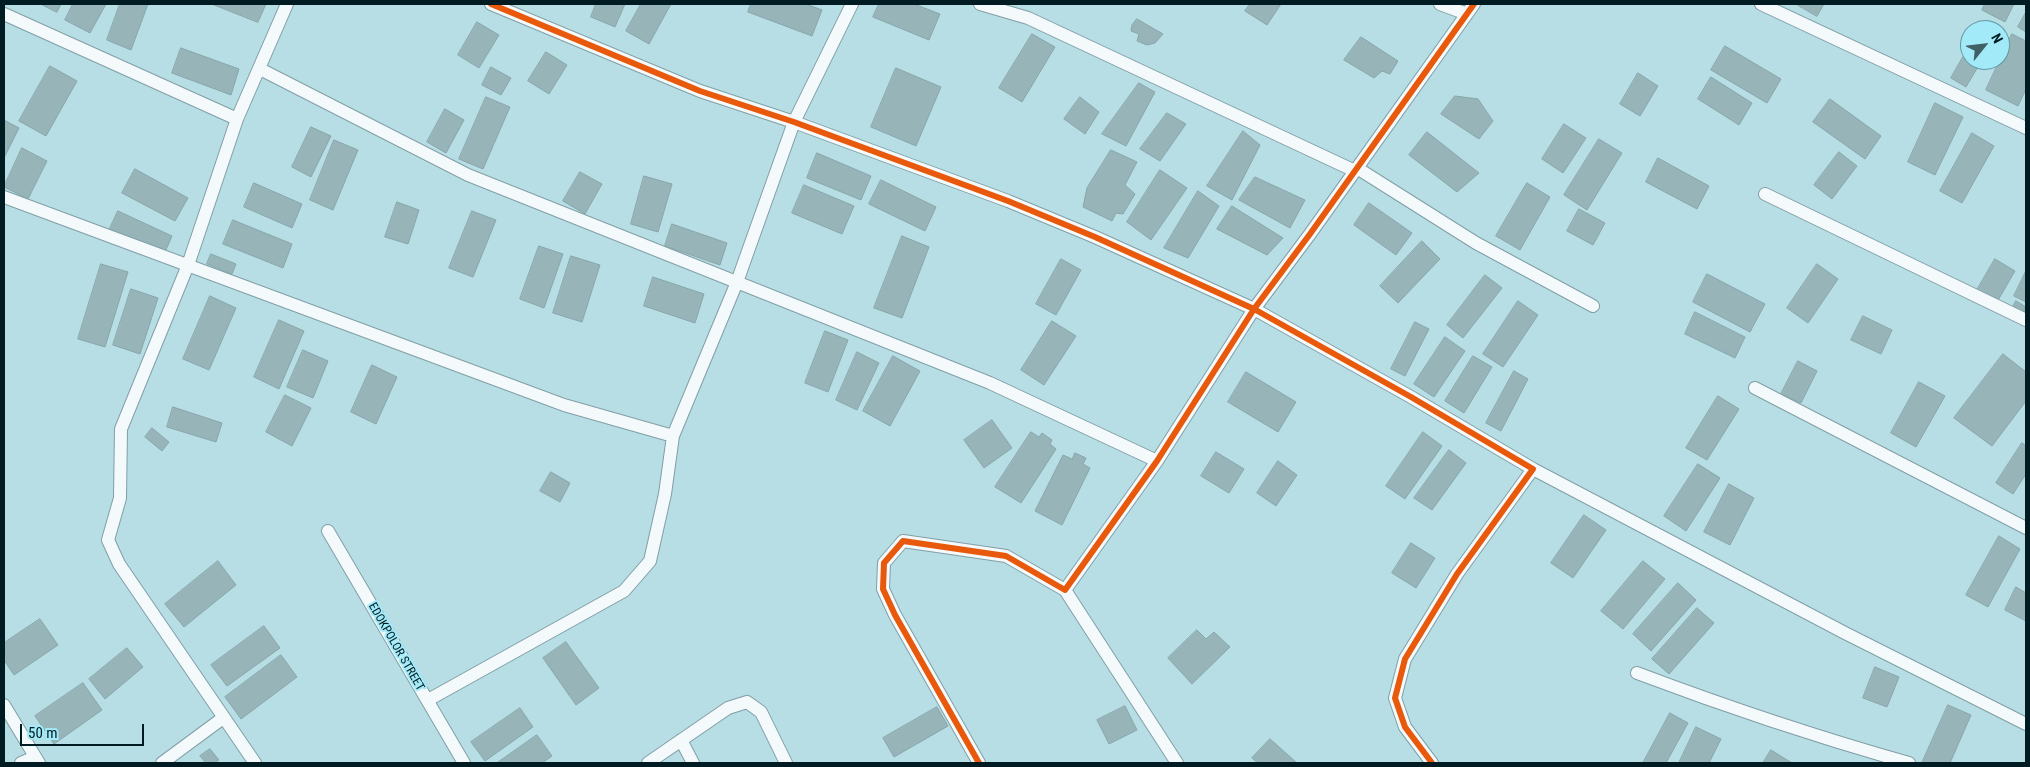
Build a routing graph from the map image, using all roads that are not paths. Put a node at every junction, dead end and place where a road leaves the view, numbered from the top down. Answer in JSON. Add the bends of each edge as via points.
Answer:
{"nodes":[{"id":1,"x":287,"y":4,"type":"edge"},
{"id":2,"x":491,"y":4,"type":"edge"},
{"id":3,"x":852,"y":4,"type":"edge"},
{"id":4,"x":980,"y":4,"type":"edge"},
{"id":5,"x":1440,"y":4,"type":"edge"},
{"id":6,"x":1761,"y":4,"type":"edge"},
{"id":7,"x":1470,"y":9,"type":"edge"},
{"id":8,"x":4,"y":14,"type":"edge"},
{"id":9,"x":260,"y":69,"type":"junction"},
{"id":10,"x":237,"y":118,"type":"junction"},
{"id":11,"x":794,"y":122,"type":"junction"},
{"id":12,"x":2026,"y":128,"type":"edge"},
{"id":13,"x":1356,"y":169,"type":"junction"},
{"id":14,"x":1765,"y":194,"type":"dead end"},
{"id":15,"x":4,"y":197,"type":"edge"},
{"id":16,"x":188,"y":265,"type":"junction"},
{"id":17,"x":737,"y":282,"type":"junction"},
{"id":18,"x":1593,"y":306,"type":"dead end"},
{"id":19,"x":1254,"y":309,"type":"junction"},
{"id":20,"x":2026,"y":320,"type":"edge"},
{"id":21,"x":1755,"y":388,"type":"dead end"},
{"id":22,"x":673,"y":436,"type":"junction"},
{"id":23,"x":1157,"y":461,"type":"junction"},
{"id":24,"x":1533,"y":469,"type":"junction"},
{"id":25,"x":2026,"y":528,"type":"edge"},
{"id":26,"x":328,"y":531,"type":"dead end"},
{"id":27,"x":1065,"y":590,"type":"junction"},
{"id":28,"x":1637,"y":674,"type":"dead end"},
{"id":29,"x":428,"y":700,"type":"junction"},
{"id":30,"x":4,"y":705,"type":"edge"},
{"id":31,"x":223,"y":718,"type":"junction"},
{"id":32,"x":2026,"y":724,"type":"edge"},
{"id":33,"x":681,"y":740,"type":"junction"},
{"id":34,"x":37,"y":760,"type":"edge"},
{"id":35,"x":21,"y":763,"type":"edge"},
{"id":36,"x":162,"y":763,"type":"edge"},
{"id":37,"x":255,"y":763,"type":"edge"},
{"id":38,"x":464,"y":763,"type":"edge"},
{"id":39,"x":648,"y":763,"type":"edge"},
{"id":40,"x":693,"y":763,"type":"edge"},
{"id":41,"x":786,"y":763,"type":"edge"},
{"id":42,"x":979,"y":763,"type":"edge"},
{"id":43,"x":1178,"y":763,"type":"edge"},
{"id":44,"x":1432,"y":763,"type":"edge"},
{"id":45,"x":1909,"y":763,"type":"edge"}],
"edges":[{"from":1,"to":9,"type":"street"},
{"from":2,"to":11,"type":"street","via":[[700,91]]},
{"from":3,"to":11,"type":"street"},
{"from":4,"to":13,"type":"street","via":[[1028,18]]},
{"from":5,"to":7,"type":"street"},
{"from":6,"to":12,"type":"street"},
{"from":7,"to":13,"type":"street"},
{"from":8,"to":10,"type":"street"},
{"from":9,"to":10,"type":"street"},
{"from":9,"to":17,"type":"street","via":[[468,175]]},
{"from":10,"to":16,"type":"street"},
{"from":11,"to":17,"type":"street"},
{"from":11,"to":19,"type":"street","via":[[1008,201]]},
{"from":13,"to":18,"type":"street","via":[[1476,243]]},
{"from":13,"to":19,"type":"street"},
{"from":14,"to":20,"type":"street"},
{"from":15,"to":16,"type":"street"},
{"from":16,"to":22,"type":"street","via":[[564,405]]},
{"from":16,"to":31,"type":"street","via":[[121,429],[120,498],[108,540],[119,564]]},
{"from":17,"to":22,"type":"street"},
{"from":17,"to":23,"type":"street","via":[[990,383]]},
{"from":19,"to":23,"type":"street"},
{"from":19,"to":24,"type":"street"},
{"from":21,"to":25,"type":"street"},
{"from":22,"to":29,"type":"street","via":[[650,561],[624,591]]},
{"from":23,"to":27,"type":"street"},
{"from":24,"to":32,"type":"street"},
{"from":24,"to":44,"type":"street","via":[[1457,574],[1405,659],[1395,698],[1405,727]]},
{"from":26,"to":29,"type":"street","name":"EDOKPOLOR STREET"},
{"from":27,"to":42,"type":"street","via":[[1006,556],[903,542],[884,563],[883,588],[895,615]]},
{"from":27,"to":43,"type":"street"},
{"from":28,"to":45,"type":"street","via":[[1746,713]]},
{"from":29,"to":38,"type":"street","name":"EDOKPOLOR STREET"},
{"from":30,"to":34,"type":"street"},
{"from":31,"to":36,"type":"street"},
{"from":31,"to":37,"type":"street"},
{"from":33,"to":39,"type":"street"},
{"from":33,"to":40,"type":"street"},
{"from":33,"to":41,"type":"street","via":[[728,708],[747,702],[761,712]]},
{"from":34,"to":35,"type":"street"}]}
